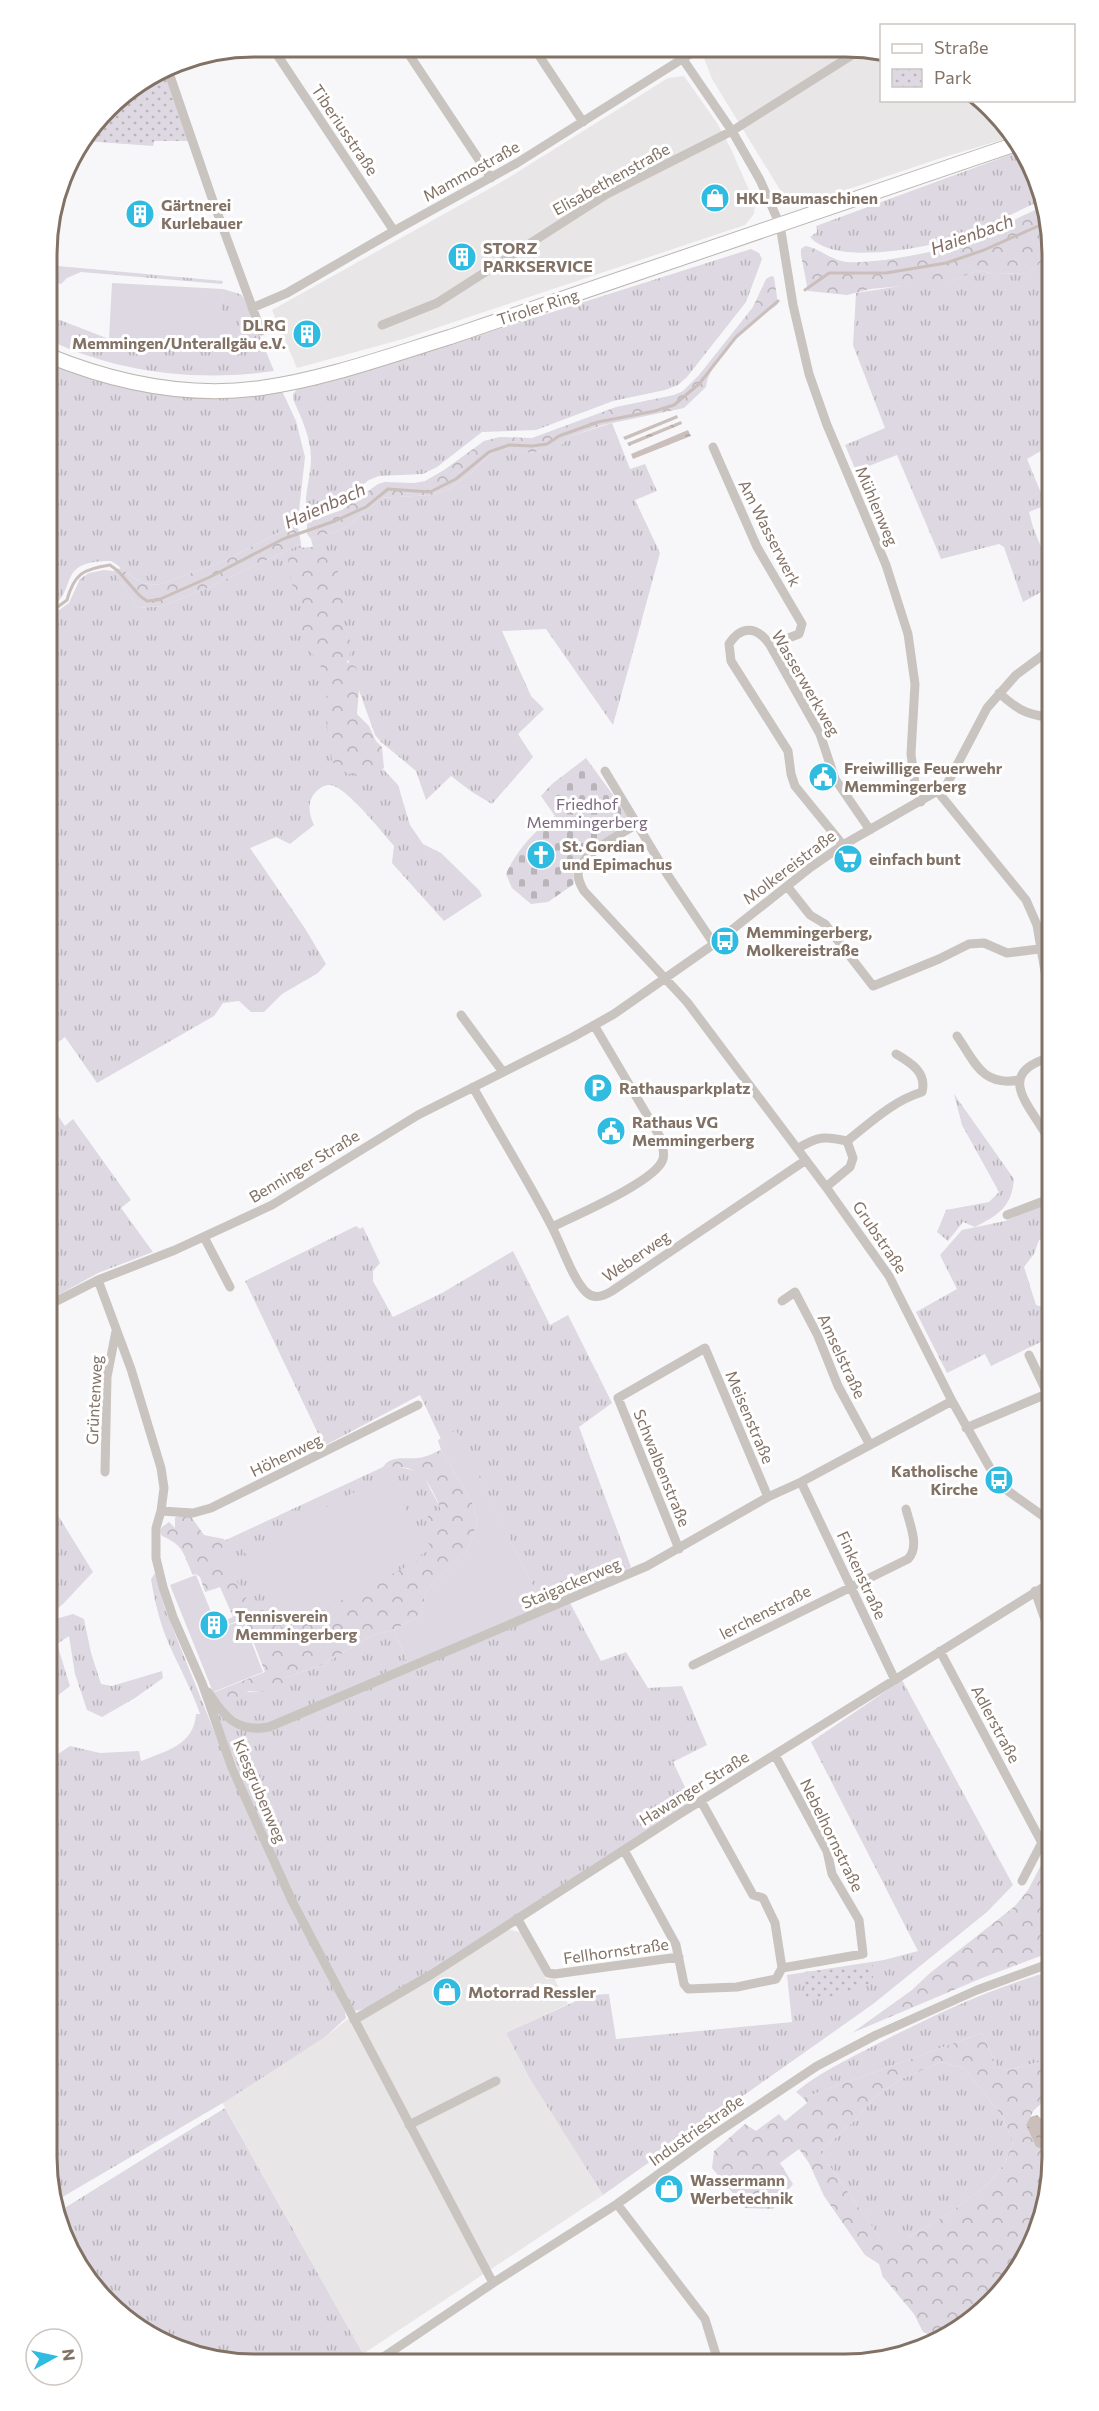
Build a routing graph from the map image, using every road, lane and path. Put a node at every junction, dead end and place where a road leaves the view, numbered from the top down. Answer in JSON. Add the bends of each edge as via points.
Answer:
{"nodes":[{"id":1,"x":279,"y":57,"type":"edge"},
{"id":2,"x":411,"y":57,"type":"edge"},
{"id":3,"x":540,"y":57,"type":"edge"},
{"id":4,"x":685,"y":57,"type":"edge"},
{"id":5,"x":849,"y":57,"type":"edge"},
{"id":6,"x":682,"y":59,"type":"junction"},
{"id":7,"x":170,"y":76,"type":"edge"},
{"id":8,"x":584,"y":122,"type":"junction"},
{"id":9,"x":732,"y":131,"type":"junction"},
{"id":10,"x":1010,"y":146,"type":"edge"},
{"id":11,"x":491,"y":178,"type":"junction"},
{"id":12,"x":780,"y":225,"type":"junction"},
{"id":13,"x":394,"y":231,"type":"junction"},
{"id":14,"x":252,"y":308,"type":"junction"},
{"id":15,"x":382,"y":325,"type":"dead end"},
{"id":16,"x":261,"y":331,"type":"dead end"},
{"id":17,"x":57,"y":359,"type":"edge"},
{"id":18,"x":713,"y":447,"type":"dead end"},
{"id":19,"x":770,"y":645,"type":"junction"},
{"id":20,"x":1042,"y":656,"type":"edge"},
{"id":21,"x":999,"y":693,"type":"junction"},
{"id":22,"x":1042,"y":716,"type":"edge"},
{"id":23,"x":605,"y":771,"type":"dead end"},
{"id":24,"x":938,"y":792,"type":"junction"},
{"id":25,"x":921,"y":802,"type":"junction"},
{"id":26,"x":637,"y":824,"type":"junction"},
{"id":27,"x":870,"y":830,"type":"junction"},
{"id":28,"x":843,"y":845,"type":"junction"},
{"id":29,"x":787,"y":886,"type":"junction"},
{"id":30,"x":714,"y":944,"type":"junction"},
{"id":31,"x":1040,"y":949,"type":"junction"},
{"id":32,"x":1042,"y":959,"type":"edge"},
{"id":33,"x":666,"y":977,"type":"junction"},
{"id":34,"x":461,"y":1015,"type":"dead end"},
{"id":35,"x":594,"y":1025,"type":"junction"},
{"id":36,"x":957,"y":1036,"type":"dead end"},
{"id":37,"x":896,"y":1054,"type":"dead end"},
{"id":38,"x":1042,"y":1060,"type":"edge"},
{"id":39,"x":503,"y":1072,"type":"junction"},
{"id":40,"x":1019,"y":1080,"type":"junction"},
{"id":41,"x":473,"y":1087,"type":"junction"},
{"id":42,"x":1042,"y":1130,"type":"edge"},
{"id":43,"x":847,"y":1141,"type":"junction"},
{"id":44,"x":797,"y":1149,"type":"junction"},
{"id":45,"x":806,"y":1160,"type":"junction"},
{"id":46,"x":826,"y":1187,"type":"junction"},
{"id":47,"x":1042,"y":1202,"type":"edge"},
{"id":48,"x":1007,"y":1215,"type":"dead end"},
{"id":49,"x":552,"y":1227,"type":"junction"},
{"id":50,"x":204,"y":1237,"type":"junction"},
{"id":51,"x":98,"y":1280,"type":"junction"},
{"id":52,"x":230,"y":1287,"type":"dead end"},
{"id":53,"x":57,"y":1301,"type":"edge"},
{"id":54,"x":782,"y":1301,"type":"dead end"},
{"id":55,"x":116,"y":1330,"type":"junction"},
{"id":56,"x":1029,"y":1355,"type":"dead end"},
{"id":57,"x":1042,"y":1381,"type":"edge"},
{"id":58,"x":1042,"y":1396,"type":"edge"},
{"id":59,"x":618,"y":1398,"type":"joint"},
{"id":60,"x":952,"y":1401,"type":"junction"},
{"id":61,"x":418,"y":1405,"type":"dead end"},
{"id":62,"x":966,"y":1428,"type":"junction"},
{"id":63,"x":870,"y":1444,"type":"junction"},
{"id":64,"x":105,"y":1472,"type":"dead end"},
{"id":65,"x":801,"y":1482,"type":"junction"},
{"id":66,"x":768,"y":1497,"type":"junction"},
{"id":67,"x":906,"y":1509,"type":"dead end"},
{"id":68,"x":161,"y":1511,"type":"junction"},
{"id":69,"x":1042,"y":1515,"type":"edge"},
{"id":70,"x":679,"y":1549,"type":"junction"},
{"id":71,"x":851,"y":1586,"type":"junction"},
{"id":72,"x":1042,"y":1587,"type":"edge"},
{"id":73,"x":1035,"y":1591,"type":"junction"},
{"id":74,"x":1042,"y":1611,"type":"edge"},
{"id":75,"x":940,"y":1651,"type":"junction"},
{"id":76,"x":693,"y":1665,"type":"dead end"},
{"id":77,"x":895,"y":1680,"type":"junction"},
{"id":78,"x":202,"y":1683,"type":"junction"},
{"id":79,"x":775,"y":1755,"type":"junction"},
{"id":80,"x":701,"y":1801,"type":"junction"},
{"id":81,"x":1042,"y":1843,"type":"joint"},
{"id":82,"x":624,"y":1850,"type":"junction"},
{"id":83,"x":1022,"y":1881,"type":"dead end"},
{"id":84,"x":517,"y":1918,"type":"junction"},
{"id":85,"x":679,"y":1957,"type":"junction"},
{"id":86,"x":1042,"y":1966,"type":"edge"},
{"id":87,"x":782,"y":1968,"type":"junction"},
{"id":88,"x":354,"y":2020,"type":"junction"},
{"id":89,"x":495,"y":2081,"type":"dead end"},
{"id":90,"x":409,"y":2125,"type":"junction"},
{"id":91,"x":617,"y":2205,"type":"junction"},
{"id":92,"x":493,"y":2283,"type":"junction"},
{"id":93,"x":389,"y":2354,"type":"edge"},
{"id":94,"x":716,"y":2354,"type":"edge"}],
"edges":[{"from":1,"to":13,"type":"street","name":"Tiberiusstraße"},
{"from":2,"to":11,"type":"street"},
{"from":3,"to":8,"type":"street"},
{"from":4,"to":6,"type":"street","name":"Mammostraße"},
{"from":5,"to":9,"type":"street","name":"Elisabethenstraße"},
{"from":6,"to":8,"type":"street","name":"Mammostraße"},
{"from":6,"to":9,"type":"street","name":"Mühlenweg"},
{"from":7,"to":14,"type":"street"},
{"from":8,"to":11,"type":"street","name":"Mammostraße"},
{"from":9,"to":12,"type":"street","name":"Mühlenweg"},
{"from":9,"to":15,"type":"street","name":"Elisabethenstraße","via":[[607,194],[438,303]]},
{"from":10,"to":12,"type":"main road","name":"Tiroler Ring"},
{"from":11,"to":13,"type":"street","name":"Mammostraße"},
{"from":12,"to":17,"type":"main road","name":"Tiroler Ring","via":[[440,340],[276,386],[227,390],[161,387],[88,372]]},
{"from":12,"to":25,"type":"street","name":"Mühlenweg","via":[[809,374],[886,565],[908,634],[915,684],[911,754]]},
{"from":13,"to":14,"type":"street","name":"Mammostraße","via":[[287,293]]},
{"from":14,"to":16,"type":"street"},
{"from":18,"to":19,"type":"street","name":"Am Wasserwerk","via":[[761,556],[802,624],[799,634]]},
{"from":19,"to":27,"type":"street","name":"Wasserwerkweg","via":[[820,734],[835,779]]},
{"from":19,"to":28,"type":"street","name":"Wasserwerkweg","via":[[760,632],[748,630],[732,639],[728,649],[735,667],[788,751],[795,786]]},
{"from":20,"to":21,"type":"street"},
{"from":21,"to":22,"type":"street","via":[[1021,711]]},
{"from":21,"to":24,"type":"street","via":[[980,720],[950,781]]},
{"from":23,"to":26,"type":"street"},
{"from":24,"to":25,"type":"street","name":"Molkereistraße"},
{"from":24,"to":31,"type":"street","via":[[1026,900],[1037,925]]},
{"from":25,"to":27,"type":"street","name":"Molkereistraße"},
{"from":26,"to":30,"type":"street"},
{"from":26,"to":33,"type":"street","name":"Grubstraße","via":[[587,857],[579,867],[578,877],[584,891]]},
{"from":27,"to":28,"type":"street","name":"Molkereistraße"},
{"from":28,"to":29,"type":"street","name":"Molkereistraße"},
{"from":29,"to":30,"type":"street","name":"Molkereistraße"},
{"from":29,"to":31,"type":"street","via":[[810,915],[825,924],[873,986],[969,944],[984,943],[1007,953]]},
{"from":30,"to":33,"type":"street","name":"Molkereistraße"},
{"from":31,"to":32,"type":"street"},
{"from":33,"to":35,"type":"street","name":"Benninger Straße"},
{"from":33,"to":44,"type":"street","name":"Grubstraße"},
{"from":34,"to":39,"type":"street"},
{"from":35,"to":39,"type":"street","name":"Benninger Straße"},
{"from":35,"to":49,"type":"street","via":[[660,1137],[664,1158],[647,1178]]},
{"from":36,"to":40,"type":"street","via":[[983,1074],[1005,1083]]},
{"from":37,"to":43,"type":"street","via":[[920,1073],[922,1092],[883,1112]]},
{"from":38,"to":40,"type":"street","via":[[1031,1064]]},
{"from":39,"to":41,"type":"street","name":"Benninger Straße"},
{"from":40,"to":42,"type":"street","via":[[1022,1096]]},
{"from":41,"to":49,"type":"street","name":"Weberweg"},
{"from":41,"to":50,"type":"street","name":"Benninger Straße","via":[[418,1115],[272,1205]]},
{"from":43,"to":44,"type":"street","via":[[817,1138]]},
{"from":43,"to":46,"type":"street","via":[[853,1158],[850,1167]]},
{"from":44,"to":45,"type":"street","name":"Grubstraße"},
{"from":45,"to":46,"type":"street","name":"Grubstraße"},
{"from":45,"to":49,"type":"street","name":"Weberweg","via":[[605,1295],[592,1296],[586,1292]]},
{"from":46,"to":60,"type":"street","name":"Grubstraße","via":[[879,1259]]},
{"from":47,"to":48,"type":"street"},
{"from":50,"to":51,"type":"street","name":"Benninger Straße"},
{"from":50,"to":52,"type":"street"},
{"from":51,"to":53,"type":"street","name":"Benninger Straße"},
{"from":51,"to":55,"type":"street","name":"Kiesgrubenweg"},
{"from":54,"to":63,"type":"street","name":"Amselstraße","via":[[795,1292],[838,1386]]},
{"from":55,"to":64,"type":"street","name":"Grüntenweg","via":[[107,1377]]},
{"from":55,"to":68,"type":"street","name":"Kiesgrubenweg","via":[[158,1451],[164,1488]]},
{"from":56,"to":57,"type":"street"},
{"from":58,"to":62,"type":"street"},
{"from":59,"to":66,"type":"street","name":"Meisenstraße","via":[[705,1348]]},
{"from":59,"to":70,"type":"street","name":"Schwalbenstraße"},
{"from":60,"to":62,"type":"street","name":"Grubstraße"},
{"from":60,"to":63,"type":"street","name":"Staigackerweg"},
{"from":61,"to":68,"type":"street","name":"Höhenweg","via":[[211,1508],[193,1513]]},
{"from":62,"to":69,"type":"street","name":"Grubstraße","via":[[1008,1491]]},
{"from":63,"to":65,"type":"street","name":"Staigackerweg"},
{"from":65,"to":66,"type":"street","name":"Staigackerweg"},
{"from":65,"to":71,"type":"street","name":"Finkenstraße"},
{"from":66,"to":70,"type":"street","name":"Staigackerweg"},
{"from":67,"to":71,"type":"street","name":"lerchenstraße","via":[[914,1544],[912,1554]]},
{"from":68,"to":78,"type":"street","name":"Kiesgrubenweg","via":[[156,1528],[156,1558],[163,1587]]},
{"from":70,"to":78,"type":"street","name":"Staigackerweg","via":[[612,1582],[269,1727],[253,1730],[239,1726]]},
{"from":71,"to":76,"type":"street","name":"lerchenstraße"},
{"from":71,"to":77,"type":"street","name":"Finkenstraße"},
{"from":72,"to":73,"type":"street","name":"Hawanger Straße"},
{"from":73,"to":74,"type":"street"},
{"from":73,"to":75,"type":"street","name":"Hawanger Straße"},
{"from":75,"to":77,"type":"street","name":"Hawanger Straße"},
{"from":75,"to":81,"type":"street","name":"Adlerstraße"},
{"from":77,"to":79,"type":"street","name":"Hawanger Straße"},
{"from":78,"to":88,"type":"street","name":"Kiesgrubenweg","via":[[216,1728],[257,1826]]},
{"from":79,"to":80,"type":"street","name":"Hawanger Straße"},
{"from":79,"to":87,"type":"street","name":"Nebelhornstraße","via":[[827,1851],[832,1874],[859,1920],[863,1954]]},
{"from":80,"to":82,"type":"street","name":"Hawanger Straße"},
{"from":80,"to":87,"type":"street","via":[[753,1895],[763,1898],[775,1923]]},
{"from":81,"to":83,"type":"street"},
{"from":82,"to":84,"type":"street","name":"Hawanger Straße"},
{"from":82,"to":85,"type":"street"},
{"from":84,"to":85,"type":"street","name":"Fellhornstraße","via":[[548,1973]]},
{"from":84,"to":88,"type":"street","name":"Hawanger Straße"},
{"from":85,"to":87,"type":"street","via":[[684,1984],[693,1991],[776,1979]]},
{"from":86,"to":91,"type":"street","name":"Industriestraße","via":[[976,1990],[817,2066]]},
{"from":88,"to":90,"type":"street","name":"Kiesgrubenweg"},
{"from":89,"to":90,"type":"street"},
{"from":90,"to":92,"type":"street","name":"Kiesgrubenweg"},
{"from":91,"to":92,"type":"street","name":"Industriestraße"},
{"from":91,"to":94,"type":"street","via":[[705,2319]]},
{"from":92,"to":93,"type":"street","name":"Industriestraße"}]}
